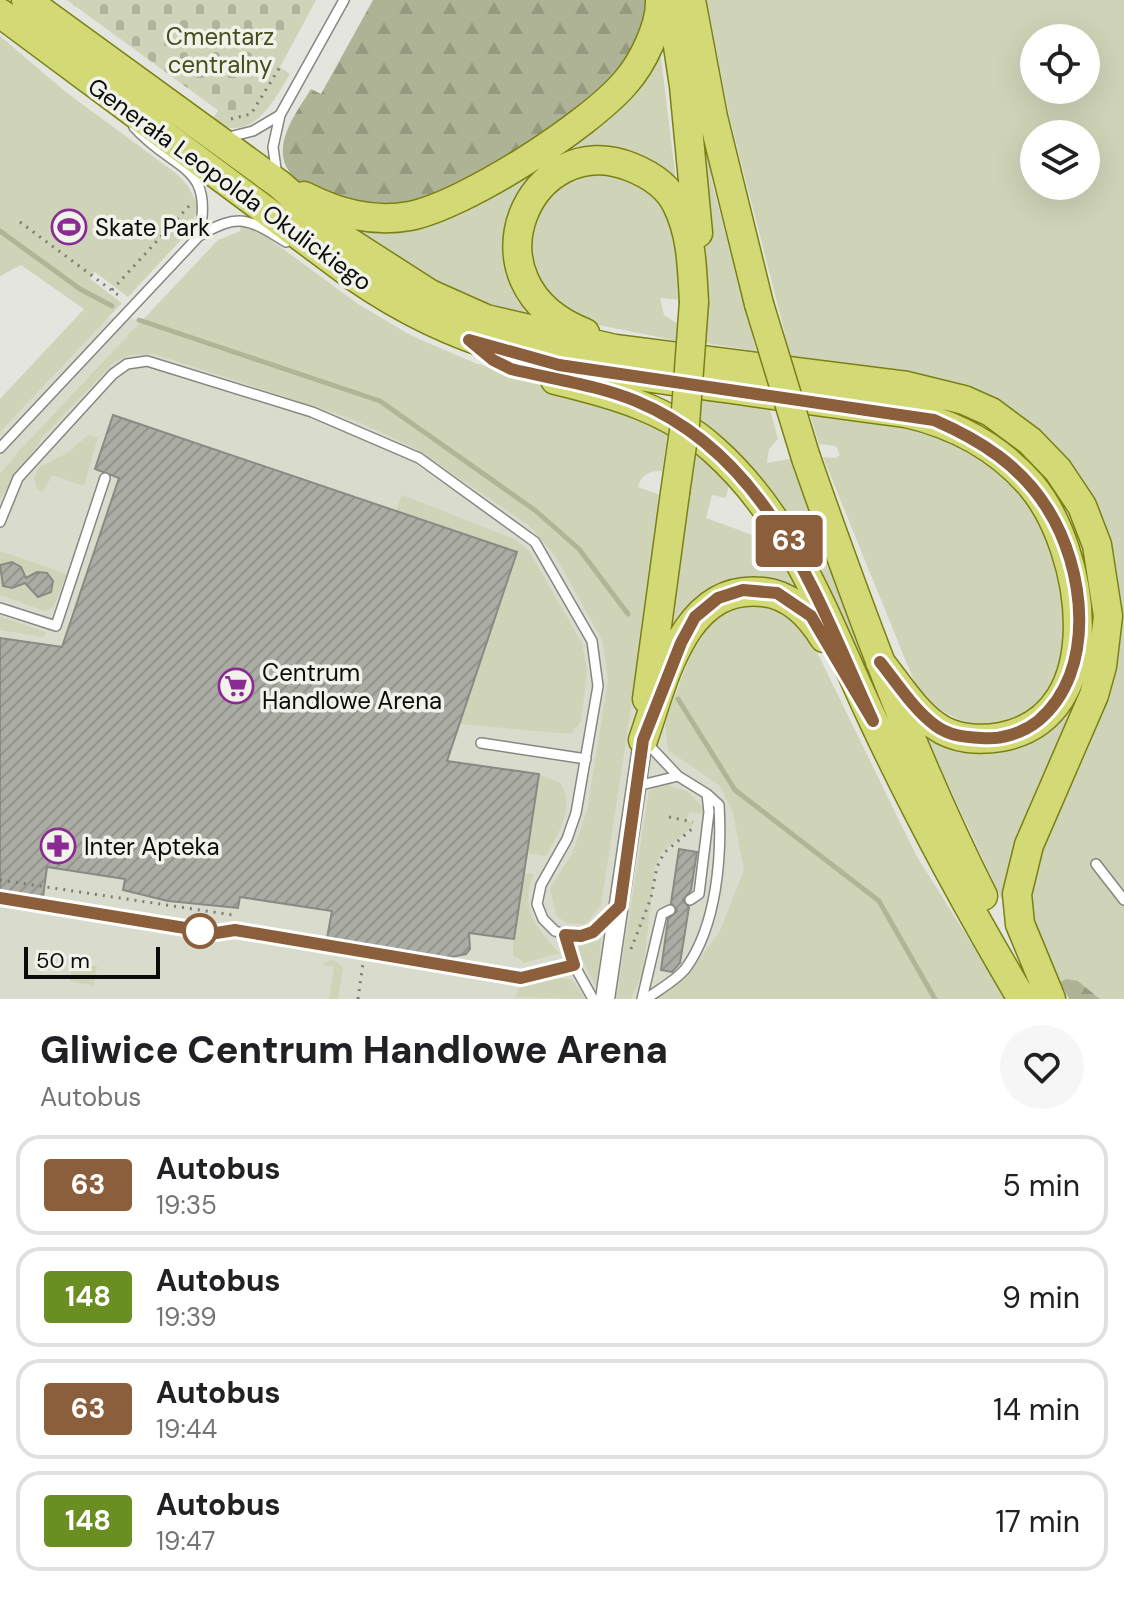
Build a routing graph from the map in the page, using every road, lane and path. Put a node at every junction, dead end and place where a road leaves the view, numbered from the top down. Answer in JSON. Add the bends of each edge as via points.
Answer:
{"nodes":[{"id":1,"x":26,"y":0,"type":"edge"},
{"id":2,"x":344,"y":0,"type":"edge"},
{"id":3,"x":660,"y":0,"type":"edge"},
{"id":4,"x":671,"y":0,"type":"edge"},
{"id":5,"x":691,"y":0,"type":"edge"},
{"id":6,"x":0,"y":13,"type":"edge"},
{"id":7,"x":280,"y":67,"type":"dead end"},
{"id":8,"x":101,"y":90,"type":"junction"},
{"id":9,"x":280,"y":115,"type":"junction"},
{"id":10,"x":222,"y":130,"type":"junction"},
{"id":11,"x":279,"y":184,"type":"junction"},
{"id":12,"x":195,"y":199,"type":"dead end"},
{"id":13,"x":20,"y":222,"type":"dead end"},
{"id":14,"x":199,"y":236,"type":"junction"},
{"id":15,"x":330,"y":259,"type":"junction"},
{"id":16,"x":112,"y":290,"type":"junction"},
{"id":17,"x":125,"y":300,"type":"dead end"},
{"id":18,"x":694,"y":302,"type":"junction"},
{"id":19,"x":469,"y":340,"type":"junction"},
{"id":20,"x":679,"y":355,"type":"junction"},
{"id":21,"x":0,"y":448,"type":"edge"},
{"id":22,"x":105,"y":478,"type":"dead end"},
{"id":23,"x":0,"y":522,"type":"edge"},
{"id":24,"x":0,"y":608,"type":"edge"},
{"id":25,"x":880,"y":662,"type":"junction"},
{"id":26,"x":873,"y":721,"type":"junction"},
{"id":27,"x":643,"y":740,"type":"junction"},
{"id":28,"x":481,"y":743,"type":"dead end"},
{"id":29,"x":586,"y":759,"type":"junction"},
{"id":30,"x":678,"y":776,"type":"junction"},
{"id":31,"x":637,"y":786,"type":"junction"},
{"id":32,"x":707,"y":794,"type":"junction"},
{"id":33,"x":669,"y":817,"type":"dead end"},
{"id":34,"x":1096,"y":864,"type":"dead end"},
{"id":35,"x":0,"y":898,"type":"edge"},
{"id":36,"x":690,"y":900,"type":"dead end"},
{"id":37,"x":1124,"y":900,"type":"edge"},
{"id":38,"x":620,"y":906,"type":"junction"},
{"id":39,"x":670,"y":910,"type":"dead end"},
{"id":40,"x":565,"y":935,"type":"junction"},
{"id":41,"x":624,"y":952,"type":"dead end"},
{"id":42,"x":364,"y":959,"type":"dead end"},
{"id":43,"x":574,"y":965,"type":"junction"},
{"id":44,"x":358,"y":999,"type":"edge"},
{"id":45,"x":593,"y":999,"type":"edge"},
{"id":46,"x":605,"y":999,"type":"edge"},
{"id":47,"x":644,"y":999,"type":"edge"},
{"id":48,"x":1022,"y":999,"type":"edge"},
{"id":49,"x":1038,"y":999,"type":"edge"},
{"id":50,"x":1051,"y":999,"type":"edge"}],
"edges":[{"from":1,"to":10,"type":"main road","name":"Generała Leopolda Okulickiego"},
{"from":2,"to":9,"type":"lane","name":"Generała Leopolda Okulickiego"},
{"from":3,"to":11,"type":"main road","via":[[646,48],[626,82],[578,126],[456,202],[408,216],[373,219],[333,210]]},
{"from":4,"to":18,"type":"main road","via":[[699,248]]},
{"from":5,"to":25,"type":"main road","bridge":true,"via":[[713,117],[759,304],[806,458]]},
{"from":6,"to":8,"type":"main road","name":"Generała Leopolda Okulickiego"},
{"from":7,"to":10,"type":"path","via":[[251,114]]},
{"from":8,"to":14,"type":"lane","via":[[145,140],[191,174],[205,201]]},
{"from":8,"to":15,"type":"main road","name":"Generała Leopolda Okulickiego"},
{"from":9,"to":10,"type":"lane","name":"Generała Leopolda Okulickiego","via":[[253,131]]},
{"from":9,"to":11,"type":"lane","name":"Generała Leopolda Okulickiego","via":[[273,147]]},
{"from":10,"to":11,"type":"main road","name":"Generała Leopolda Okulickiego"},
{"from":11,"to":20,"type":"main road","via":[[367,254],[430,294],[486,319],[615,349]]},
{"from":12,"to":16,"type":"path"},
{"from":13,"to":16,"type":"path"},
{"from":14,"to":15,"type":"lane","via":[[229,220],[242,220],[296,249]]},
{"from":14,"to":21,"type":"lane"},
{"from":15,"to":19,"type":"main road","name":"Generała Leopolda Okulickiego","via":[[401,308]]},
{"from":16,"to":17,"type":"path"},
{"from":18,"to":20,"type":"main road","via":[[690,242],[677,206],[667,190],[643,172],[602,161],[567,167],[540,186],[519,220],[516,242],[523,279],[549,315],[594,337]]},
{"from":18,"to":27,"type":"main road","bridge":true,"via":[[687,408]]},
{"from":19,"to":25,"type":"main road","via":[[559,365],[934,420],[963,432],[1012,466],[1048,509],[1072,564],[1076,650],[1062,695],[1031,727],[1011,735],[955,736],[935,726]]},
{"from":19,"to":26,"type":"main road","via":[[511,369],[634,401],[689,430],[736,470],[793,549]]},
{"from":20,"to":50,"type":"main road","via":[[907,386],[964,400],[991,412],[1030,441],[1082,506],[1106,585],[1102,666],[1029,845],[1017,894],[1020,924]]},
{"from":22,"to":24,"type":"lane","via":[[56,626]]},
{"from":23,"to":29,"type":"lane","via":[[18,478],[127,364],[156,361],[312,412],[419,458],[535,542],[592,641],[598,686]]},
{"from":25,"to":49,"type":"main road","via":[[981,894]]},
{"from":26,"to":27,"type":"main road","via":[[811,616],[777,593],[743,590],[718,598],[695,617],[672,660]]},
{"from":26,"to":48,"type":"main road","via":[[962,896]]},
{"from":27,"to":30,"type":"lane"},
{"from":27,"to":31,"type":"street"},
{"from":28,"to":29,"type":"lane"},
{"from":29,"to":40,"type":"lane","via":[[567,839],[537,896],[543,919]]},
{"from":30,"to":31,"type":"lane"},
{"from":30,"to":32,"type":"lane"},
{"from":31,"to":38,"type":"street"},
{"from":32,"to":36,"type":"lane","via":[[699,894]]},
{"from":32,"to":47,"type":"lane","via":[[719,805],[721,836],[709,917],[685,969]]},
{"from":33,"to":41,"type":"path","via":[[694,825],[664,853],[635,941]]},
{"from":34,"to":37,"type":"lane"},
{"from":35,"to":43,"type":"lane","via":[[216,933],[235,930],[521,978]]},
{"from":38,"to":40,"type":"lane","via":[[593,932]]},
{"from":38,"to":46,"type":"street"},
{"from":39,"to":47,"type":"lane","via":[[662,914]]},
{"from":40,"to":43,"type":"lane"},
{"from":42,"to":44,"type":"path"},
{"from":43,"to":45,"type":"lane"}]}
